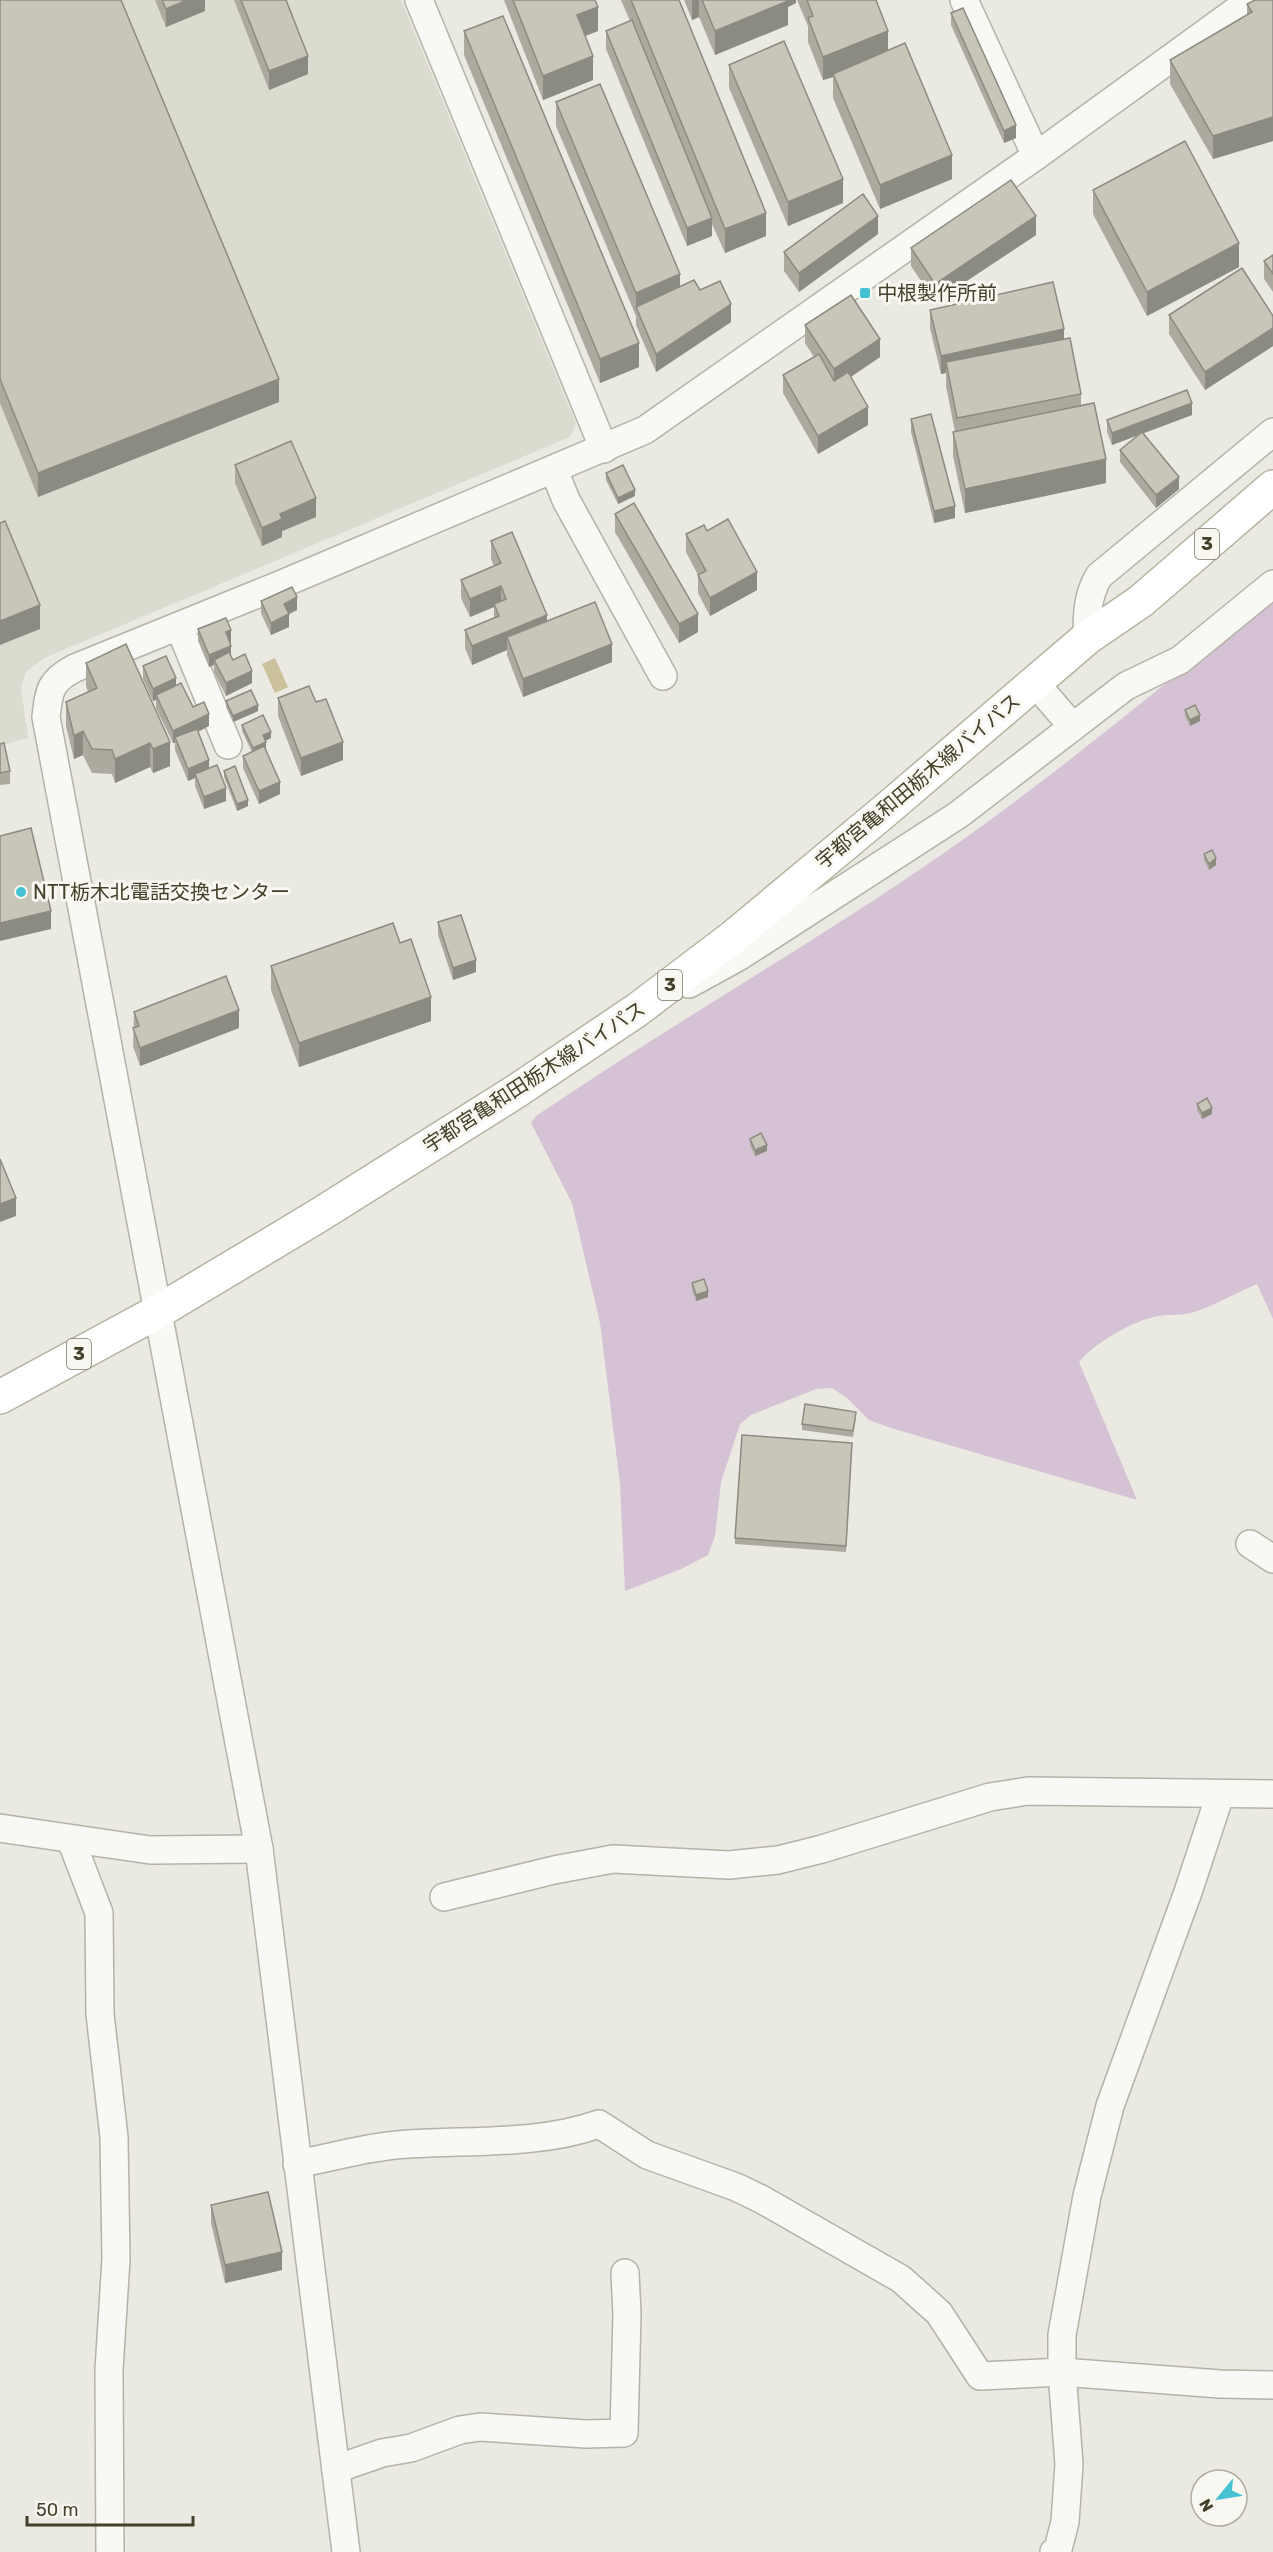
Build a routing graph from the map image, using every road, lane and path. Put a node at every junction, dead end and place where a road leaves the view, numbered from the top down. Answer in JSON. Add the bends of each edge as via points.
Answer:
{"nodes":[{"id":1,"x":420,"y":0,"type":"edge"},
{"id":2,"x":964,"y":0,"type":"edge"},
{"id":3,"x":1251,"y":0,"type":"edge"},
{"id":4,"x":1036,"y":156,"type":"junction"},
{"id":5,"x":1273,"y":432,"type":"edge"},
{"id":6,"x":604,"y":448,"type":"junction"},
{"id":7,"x":554,"y":470,"type":"junction"},
{"id":8,"x":1273,"y":488,"type":"edge"},
{"id":9,"x":1273,"y":584,"type":"edge"},
{"id":10,"x":178,"y":626,"type":"junction"},
{"id":11,"x":1087,"y":638,"type":"junction"},
{"id":12,"x":663,"y":676,"type":"dead end"},
{"id":13,"x":1035,"y":683,"type":"junction"},
{"id":14,"x":1073,"y":727,"type":"junction"},
{"id":15,"x":228,"y":745,"type":"dead end"},
{"id":16,"x":637,"y":1010,"type":"junction"},
{"id":17,"x":159,"y":1311,"type":"junction"},
{"id":18,"x":0,"y":1397,"type":"edge"},
{"id":19,"x":1250,"y":1544,"type":"dead end"},
{"id":20,"x":1273,"y":1559,"type":"edge"},
{"id":21,"x":1273,"y":1794,"type":"edge"},
{"id":22,"x":1220,"y":1795,"type":"junction"},
{"id":23,"x":0,"y":1828,"type":"edge"},
{"id":24,"x":71,"y":1840,"type":"junction"},
{"id":25,"x":259,"y":1849,"type":"junction"},
{"id":26,"x":444,"y":1897,"type":"dead end"},
{"id":27,"x":297,"y":2164,"type":"junction"},
{"id":28,"x":625,"y":2273,"type":"dead end"},
{"id":29,"x":1062,"y":2372,"type":"junction"},
{"id":30,"x":1273,"y":2385,"type":"edge"},
{"id":31,"x":336,"y":2469,"type":"junction"},
{"id":32,"x":110,"y":2552,"type":"edge"},
{"id":33,"x":346,"y":2552,"type":"edge"},
{"id":34,"x":1054,"y":2552,"type":"edge"}],
"edges":[{"from":1,"to":6,"type":"street"},
{"from":2,"to":4,"type":"street"},
{"from":3,"to":4,"type":"street"},
{"from":4,"to":6,"type":"street","via":[[666,417],[627,440]]},
{"from":5,"to":11,"type":"street","via":[[1099,576],[1090,597]]},
{"from":6,"to":7,"type":"street"},
{"from":7,"to":10,"type":"street"},
{"from":7,"to":12,"type":"street","via":[[566,500]]},
{"from":8,"to":11,"type":"main road","name":"宇都宮亀和田栃木線バイパス","number":"3","via":[[1141,601]]},
{"from":9,"to":14,"type":"street","via":[[1180,660],[1126,686]]},
{"from":10,"to":15,"type":"street"},
{"from":10,"to":17,"type":"street","via":[[59,676],[48,692],[46,717]]},
{"from":11,"to":13,"type":"main road","name":"宇都宮亀和田栃木線バイパス","number":"3"},
{"from":13,"to":14,"type":"street"},
{"from":13,"to":16,"type":"main road","name":"宇都宮亀和田栃木線バイパス","number":"3","via":[[749,924]]},
{"from":14,"to":16,"type":"street","via":[[958,815],[804,916],[731,962]]},
{"from":16,"to":17,"type":"main road","name":"宇都宮亀和田栃木線バイパス","number":"3","via":[[515,1092]]},
{"from":17,"to":18,"type":"main road","name":"宇都宮亀和田栃木線バイパス","number":"3"},
{"from":17,"to":25,"type":"street"},
{"from":19,"to":20,"type":"street"},
{"from":21,"to":22,"type":"street"},
{"from":22,"to":26,"type":"street","via":[[1028,1791],[990,1797],[778,1860],[729,1865],[606,1860]]},
{"from":22,"to":29,"type":"street","via":[[1110,2106],[1070,2286],[1062,2335]]},
{"from":23,"to":24,"type":"street"},
{"from":24,"to":25,"type":"street","via":[[150,1850]]},
{"from":24,"to":32,"type":"street","via":[[99,1913],[100,2014],[114,2137],[116,2259],[109,2370]]},
{"from":25,"to":27,"type":"street"},
{"from":27,"to":29,"type":"street","via":[[406,2144],[556,2137],[599,2124],[647,2156],[761,2199],[901,2279],[939,2313],[980,2376]]},
{"from":27,"to":31,"type":"street"},
{"from":28,"to":31,"type":"street","via":[[624,2433],[480,2427]]},
{"from":29,"to":30,"type":"street"},
{"from":29,"to":34,"type":"street","via":[[1069,2464],[1065,2522]]},
{"from":31,"to":33,"type":"street"}]}
